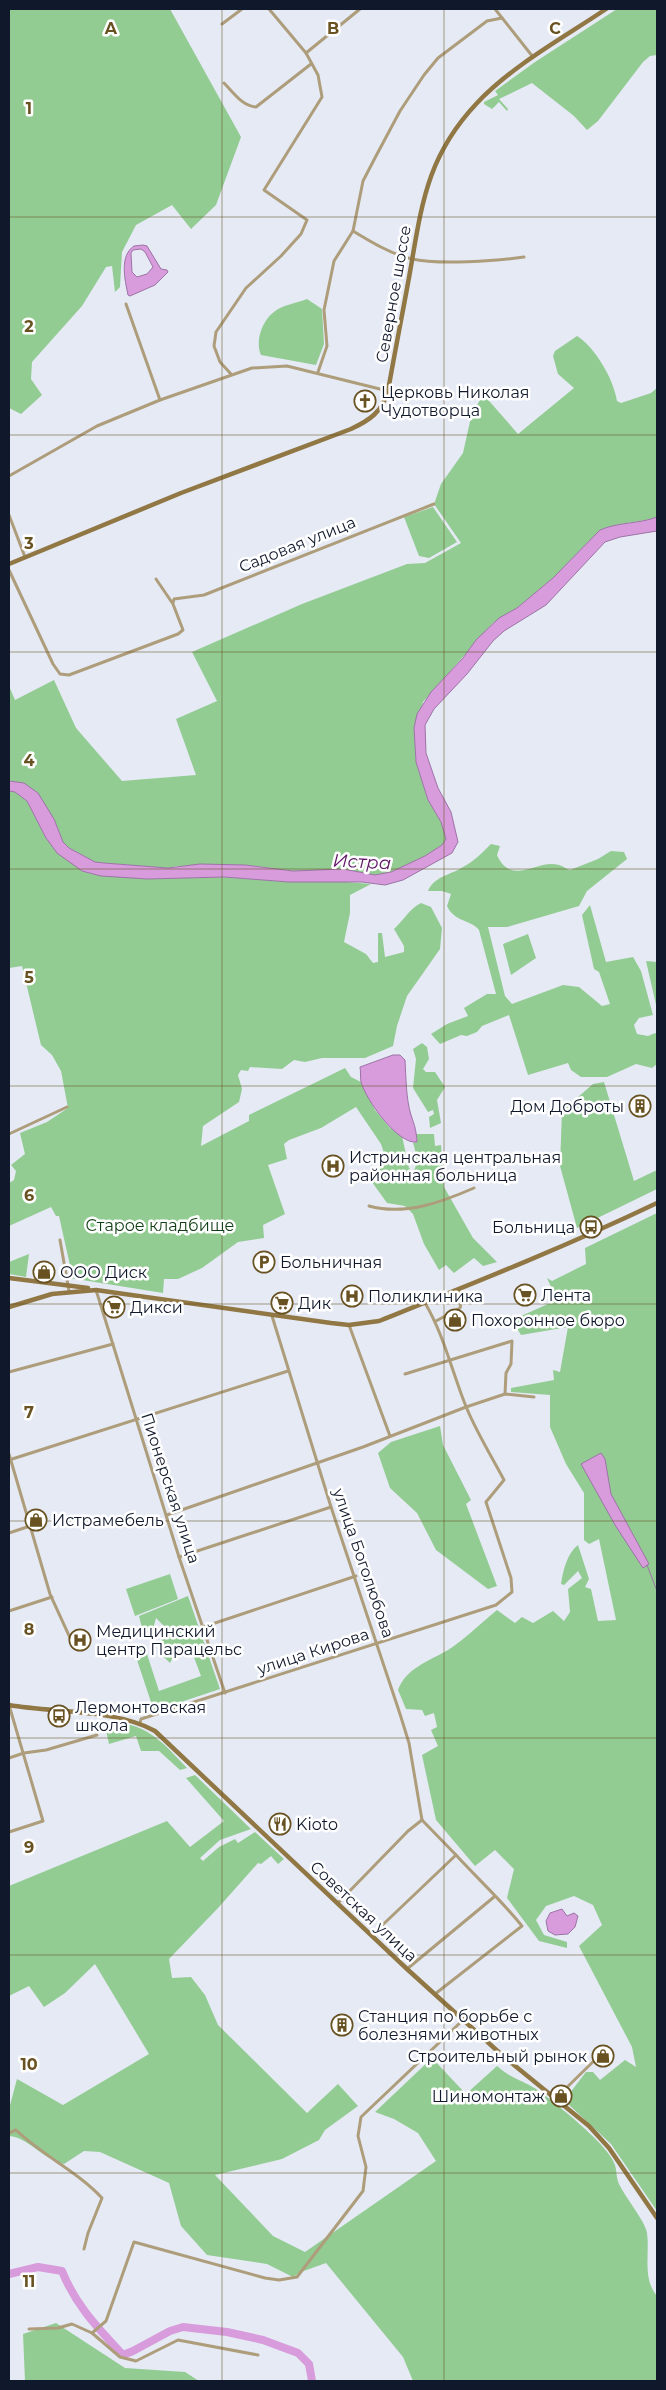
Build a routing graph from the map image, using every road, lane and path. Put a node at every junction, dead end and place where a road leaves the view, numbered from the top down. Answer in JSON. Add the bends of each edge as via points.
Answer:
{"nodes":[{"id":1,"x":242,"y":9,"type":"edge"},
{"id":2,"x":269,"y":9,"type":"edge"},
{"id":3,"x":360,"y":9,"type":"edge"},
{"id":4,"x":495,"y":9,"type":"edge"},
{"id":5,"x":606,"y":9,"type":"edge"},
{"id":6,"x":502,"y":18,"type":"junction"},
{"id":7,"x":222,"y":24,"type":"dead end"},
{"id":8,"x":306,"y":54,"type":"junction"},
{"id":9,"x":533,"y":58,"type":"junction"},
{"id":10,"x":311,"y":64,"type":"junction"},
{"id":11,"x":224,"y":83,"type":"dead end"},
{"id":12,"x":353,"y":231,"type":"junction"},
{"id":13,"x":524,"y":256,"type":"dead end"},
{"id":14,"x":412,"y":259,"type":"junction"},
{"id":15,"x":126,"y":304,"type":"dead end"},
{"id":16,"x":318,"y":372,"type":"junction"},
{"id":17,"x":231,"y":374,"type":"junction"},
{"id":18,"x":388,"y":391,"type":"junction"},
{"id":19,"x":160,"y":400,"type":"junction"},
{"id":20,"x":9,"y":476,"type":"edge"},
{"id":21,"x":434,"y":504,"type":"dead end"},
{"id":22,"x":9,"y":515,"type":"edge"},
{"id":23,"x":25,"y":557,"type":"junction"},
{"id":24,"x":9,"y":564,"type":"edge"},
{"id":25,"x":9,"y":570,"type":"edge"},
{"id":26,"x":156,"y":579,"type":"dead end"},
{"id":27,"x":173,"y":604,"type":"junction"},
{"id":28,"x":67,"y":1107,"type":"dead end"},
{"id":29,"x":9,"y":1134,"type":"edge"},
{"id":30,"x":474,"y":1188,"type":"dead end"},
{"id":31,"x":657,"y":1203,"type":"edge"},
{"id":32,"x":369,"y":1206,"type":"dead end"},
{"id":33,"x":60,"y":1240,"type":"dead end"},
{"id":34,"x":9,"y":1278,"type":"edge"},
{"id":35,"x":55,"y":1285,"type":"junction"},
{"id":36,"x":69,"y":1289,"type":"junction"},
{"id":37,"x":96,"y":1290,"type":"junction"},
{"id":38,"x":459,"y":1290,"type":"junction"},
{"id":39,"x":52,"y":1294,"type":"junction"},
{"id":40,"x":425,"y":1303,"type":"junction"},
{"id":41,"x":9,"y":1307,"type":"edge"},
{"id":42,"x":272,"y":1316,"type":"junction"},
{"id":43,"x":436,"y":1321,"type":"junction"},
{"id":44,"x":349,"y":1325,"type":"junction"},
{"id":45,"x":113,"y":1344,"type":"junction"},
{"id":46,"x":448,"y":1359,"type":"junction"},
{"id":47,"x":288,"y":1371,"type":"junction"},
{"id":48,"x":9,"y":1372,"type":"edge"},
{"id":49,"x":405,"y":1374,"type":"dead end"},
{"id":50,"x":505,"y":1394,"type":"junction"},
{"id":51,"x":534,"y":1397,"type":"dead end"},
{"id":52,"x":466,"y":1407,"type":"junction"},
{"id":53,"x":136,"y":1421,"type":"junction"},
{"id":54,"x":390,"y":1436,"type":"junction"},
{"id":55,"x":9,"y":1454,"type":"edge"},
{"id":56,"x":10,"y":1460,"type":"edge"},
{"id":57,"x":318,"y":1462,"type":"junction"},
{"id":58,"x":332,"y":1507,"type":"junction"},
{"id":59,"x":167,"y":1515,"type":"junction"},
{"id":60,"x":30,"y":1526,"type":"junction"},
{"id":61,"x":9,"y":1534,"type":"edge"},
{"id":62,"x":179,"y":1557,"type":"junction"},
{"id":63,"x":356,"y":1576,"type":"junction"},
{"id":64,"x":52,"y":1597,"type":"junction"},
{"id":65,"x":9,"y":1611,"type":"edge"},
{"id":66,"x":203,"y":1627,"type":"junction"},
{"id":67,"x":72,"y":1642,"type":"dead end"},
{"id":68,"x":378,"y":1644,"type":"junction"},
{"id":69,"x":225,"y":1693,"type":"junction"},
{"id":70,"x":9,"y":1705,"type":"edge"},
{"id":71,"x":140,"y":1723,"type":"junction"},
{"id":72,"x":97,"y":1736,"type":"dead end"},
{"id":73,"x":24,"y":1753,"type":"junction"},
{"id":74,"x":9,"y":1758,"type":"edge"},
{"id":75,"x":422,"y":1820,"type":"junction"},
{"id":76,"x":9,"y":1832,"type":"edge"},
{"id":77,"x":456,"y":1855,"type":"junction"},
{"id":78,"x":494,"y":1897,"type":"junction"},
{"id":79,"x":338,"y":1903,"type":"junction"},
{"id":80,"x":372,"y":1935,"type":"junction"},
{"id":81,"x":407,"y":1969,"type":"junction"},
{"id":82,"x":435,"y":1994,"type":"junction"},
{"id":83,"x":463,"y":2019,"type":"junction"},
{"id":84,"x":604,"y":2052,"type":"dead end"},
{"id":85,"x":556,"y":2098,"type":"junction"},
{"id":86,"x":9,"y":2133,"type":"edge"},
{"id":87,"x":657,"y":2218,"type":"edge"},
{"id":88,"x":84,"y":2248,"type":"dead end"},
{"id":89,"x":30,"y":2329,"type":"dead end"},
{"id":90,"x":92,"y":2333,"type":"junction"},
{"id":91,"x":258,"y":2354,"type":"dead end"}],
"edges":[{"from":1,"to":7,"type":"street"},
{"from":2,"to":8,"type":"street"},
{"from":3,"to":8,"type":"street"},
{"from":4,"to":6,"type":"street"},
{"from":5,"to":9,"type":"main road","name":"Северное шоссе"},
{"from":6,"to":9,"type":"street"},
{"from":6,"to":12,"type":"street","via":[[486,21],[476,28],[438,58],[424,74],[400,111],[363,181]]},
{"from":8,"to":10,"type":"street"},
{"from":9,"to":14,"type":"main road","name":"Северное шоссе","via":[[477,103],[440,152],[425,190]]},
{"from":10,"to":11,"type":"street","via":[[256,107],[243,102]]},
{"from":10,"to":17,"type":"street","via":[[318,75],[322,97],[264,190],[307,220],[300,234],[281,256],[246,288],[216,332],[214,346],[220,362]]},
{"from":12,"to":14,"type":"street","via":[[384,249]]},
{"from":12,"to":16,"type":"street","via":[[334,262],[324,310],[327,346]]},
{"from":13,"to":14,"type":"street","via":[[473,261]]},
{"from":14,"to":18,"type":"main road","name":"Северное шоссе"},
{"from":15,"to":19,"type":"street"},
{"from":16,"to":17,"type":"street","via":[[279,366]]},
{"from":16,"to":18,"type":"street"},
{"from":17,"to":19,"type":"street"},
{"from":18,"to":23,"type":"main road","name":"Северное шоссе","via":[[385,403],[375,416],[351,429],[181,493]]},
{"from":19,"to":20,"type":"street","via":[[97,426]]},
{"from":21,"to":27,"type":"street","name":"Садовая улица","via":[[204,595],[174,599]]},
{"from":22,"to":23,"type":"street"},
{"from":23,"to":24,"type":"main road","name":"Северное шоссе"},
{"from":25,"to":27,"type":"street","via":[[52,664],[60,674],[70,676],[178,634],[183,630]]},
{"from":26,"to":27,"type":"street"},
{"from":28,"to":29,"type":"street"},
{"from":30,"to":32,"type":"street","via":[[411,1209]]},
{"from":31,"to":38,"type":"main road"},
{"from":33,"to":36,"type":"street"},
{"from":34,"to":35,"type":"main road"},
{"from":35,"to":36,"type":"main road"},
{"from":35,"to":39,"type":"main road","via":[[60,1288]]},
{"from":36,"to":37,"type":"main road"},
{"from":36,"to":39,"type":"main road"},
{"from":37,"to":42,"type":"main road"},
{"from":37,"to":45,"type":"street","name":"Пионерская улица"},
{"from":38,"to":40,"type":"main road"},
{"from":38,"to":43,"type":"street","via":[[460,1308]]},
{"from":39,"to":41,"type":"main road"},
{"from":40,"to":43,"type":"street"},
{"from":40,"to":44,"type":"main road","via":[[379,1321]]},
{"from":42,"to":44,"type":"main road"},
{"from":42,"to":47,"type":"street","name":"улица Боголюбова"},
{"from":43,"to":46,"type":"street"},
{"from":44,"to":54,"type":"street"},
{"from":45,"to":48,"type":"street"},
{"from":45,"to":53,"type":"street","name":"Пионерская улица"},
{"from":46,"to":49,"type":"street"},
{"from":46,"to":50,"type":"street","via":[[512,1341]]},
{"from":46,"to":52,"type":"street"},
{"from":47,"to":53,"type":"street"},
{"from":47,"to":57,"type":"street","name":"улица Боголюбова"},
{"from":50,"to":51,"type":"street"},
{"from":50,"to":52,"type":"street"},
{"from":52,"to":54,"type":"street"},
{"from":52,"to":68,"type":"street","name":"улица Кирова","via":[[504,1480],[486,1502],[511,1578],[512,1592],[496,1605]]},
{"from":53,"to":56,"type":"street"},
{"from":53,"to":59,"type":"street","name":"Пионерская улица"},
{"from":54,"to":57,"type":"street"},
{"from":55,"to":56,"type":"street"},
{"from":56,"to":60,"type":"street"},
{"from":57,"to":58,"type":"street","name":"улица Боголюбова"},
{"from":57,"to":59,"type":"street"},
{"from":58,"to":62,"type":"street"},
{"from":58,"to":63,"type":"street","name":"улица Боголюбова"},
{"from":59,"to":62,"type":"street","name":"Пионерская улица"},
{"from":60,"to":61,"type":"street"},
{"from":60,"to":64,"type":"street"},
{"from":62,"to":66,"type":"street","name":"Пионерская улица"},
{"from":63,"to":66,"type":"street"},
{"from":63,"to":68,"type":"street","name":"улица Боголюбова"},
{"from":64,"to":65,"type":"street"},
{"from":64,"to":67,"type":"street"},
{"from":66,"to":69,"type":"street","name":"Пионерская улица"},
{"from":68,"to":69,"type":"street","name":"улица Кирова"},
{"from":68,"to":75,"type":"street","name":"улица Боголюбова","via":[[409,1743]]},
{"from":69,"to":71,"type":"street","name":"улица Кирова","via":[[155,1714],[141,1719]]},
{"from":70,"to":71,"type":"main road","name":"Советская улица"},
{"from":70,"to":73,"type":"street"},
{"from":71,"to":79,"type":"main road","name":"Советская улица","via":[[178,1751]]},
{"from":72,"to":73,"type":"street"},
{"from":73,"to":74,"type":"street"},
{"from":73,"to":76,"type":"street","via":[[43,1820]]},
{"from":75,"to":77,"type":"street"},
{"from":75,"to":79,"type":"street"},
{"from":77,"to":78,"type":"street"},
{"from":77,"to":80,"type":"street"},
{"from":78,"to":81,"type":"street"},
{"from":78,"to":82,"type":"street","via":[[522,1926]]},
{"from":79,"to":80,"type":"main road","name":"Советская улица"},
{"from":80,"to":81,"type":"main road","name":"Советская улица"},
{"from":81,"to":82,"type":"main road","name":"Советская улица"},
{"from":82,"to":83,"type":"main road","name":"Советская улица"},
{"from":83,"to":85,"type":"main road","name":"Советская улица"},
{"from":83,"to":90,"type":"street","via":[[361,2117],[358,2136],[366,2168],[363,2191],[296,2277],[265,2278],[134,2242],[106,2321]]},
{"from":84,"to":85,"type":"street"},
{"from":85,"to":87,"type":"main road","name":"Советская улица","via":[[609,2148]]},
{"from":86,"to":88,"type":"street","via":[[16,2130],[102,2198]]},
{"from":89,"to":90,"type":"street","via":[[72,2324]]},
{"from":90,"to":91,"type":"street","via":[[120,2357],[136,2361],[178,2340]]}]}
